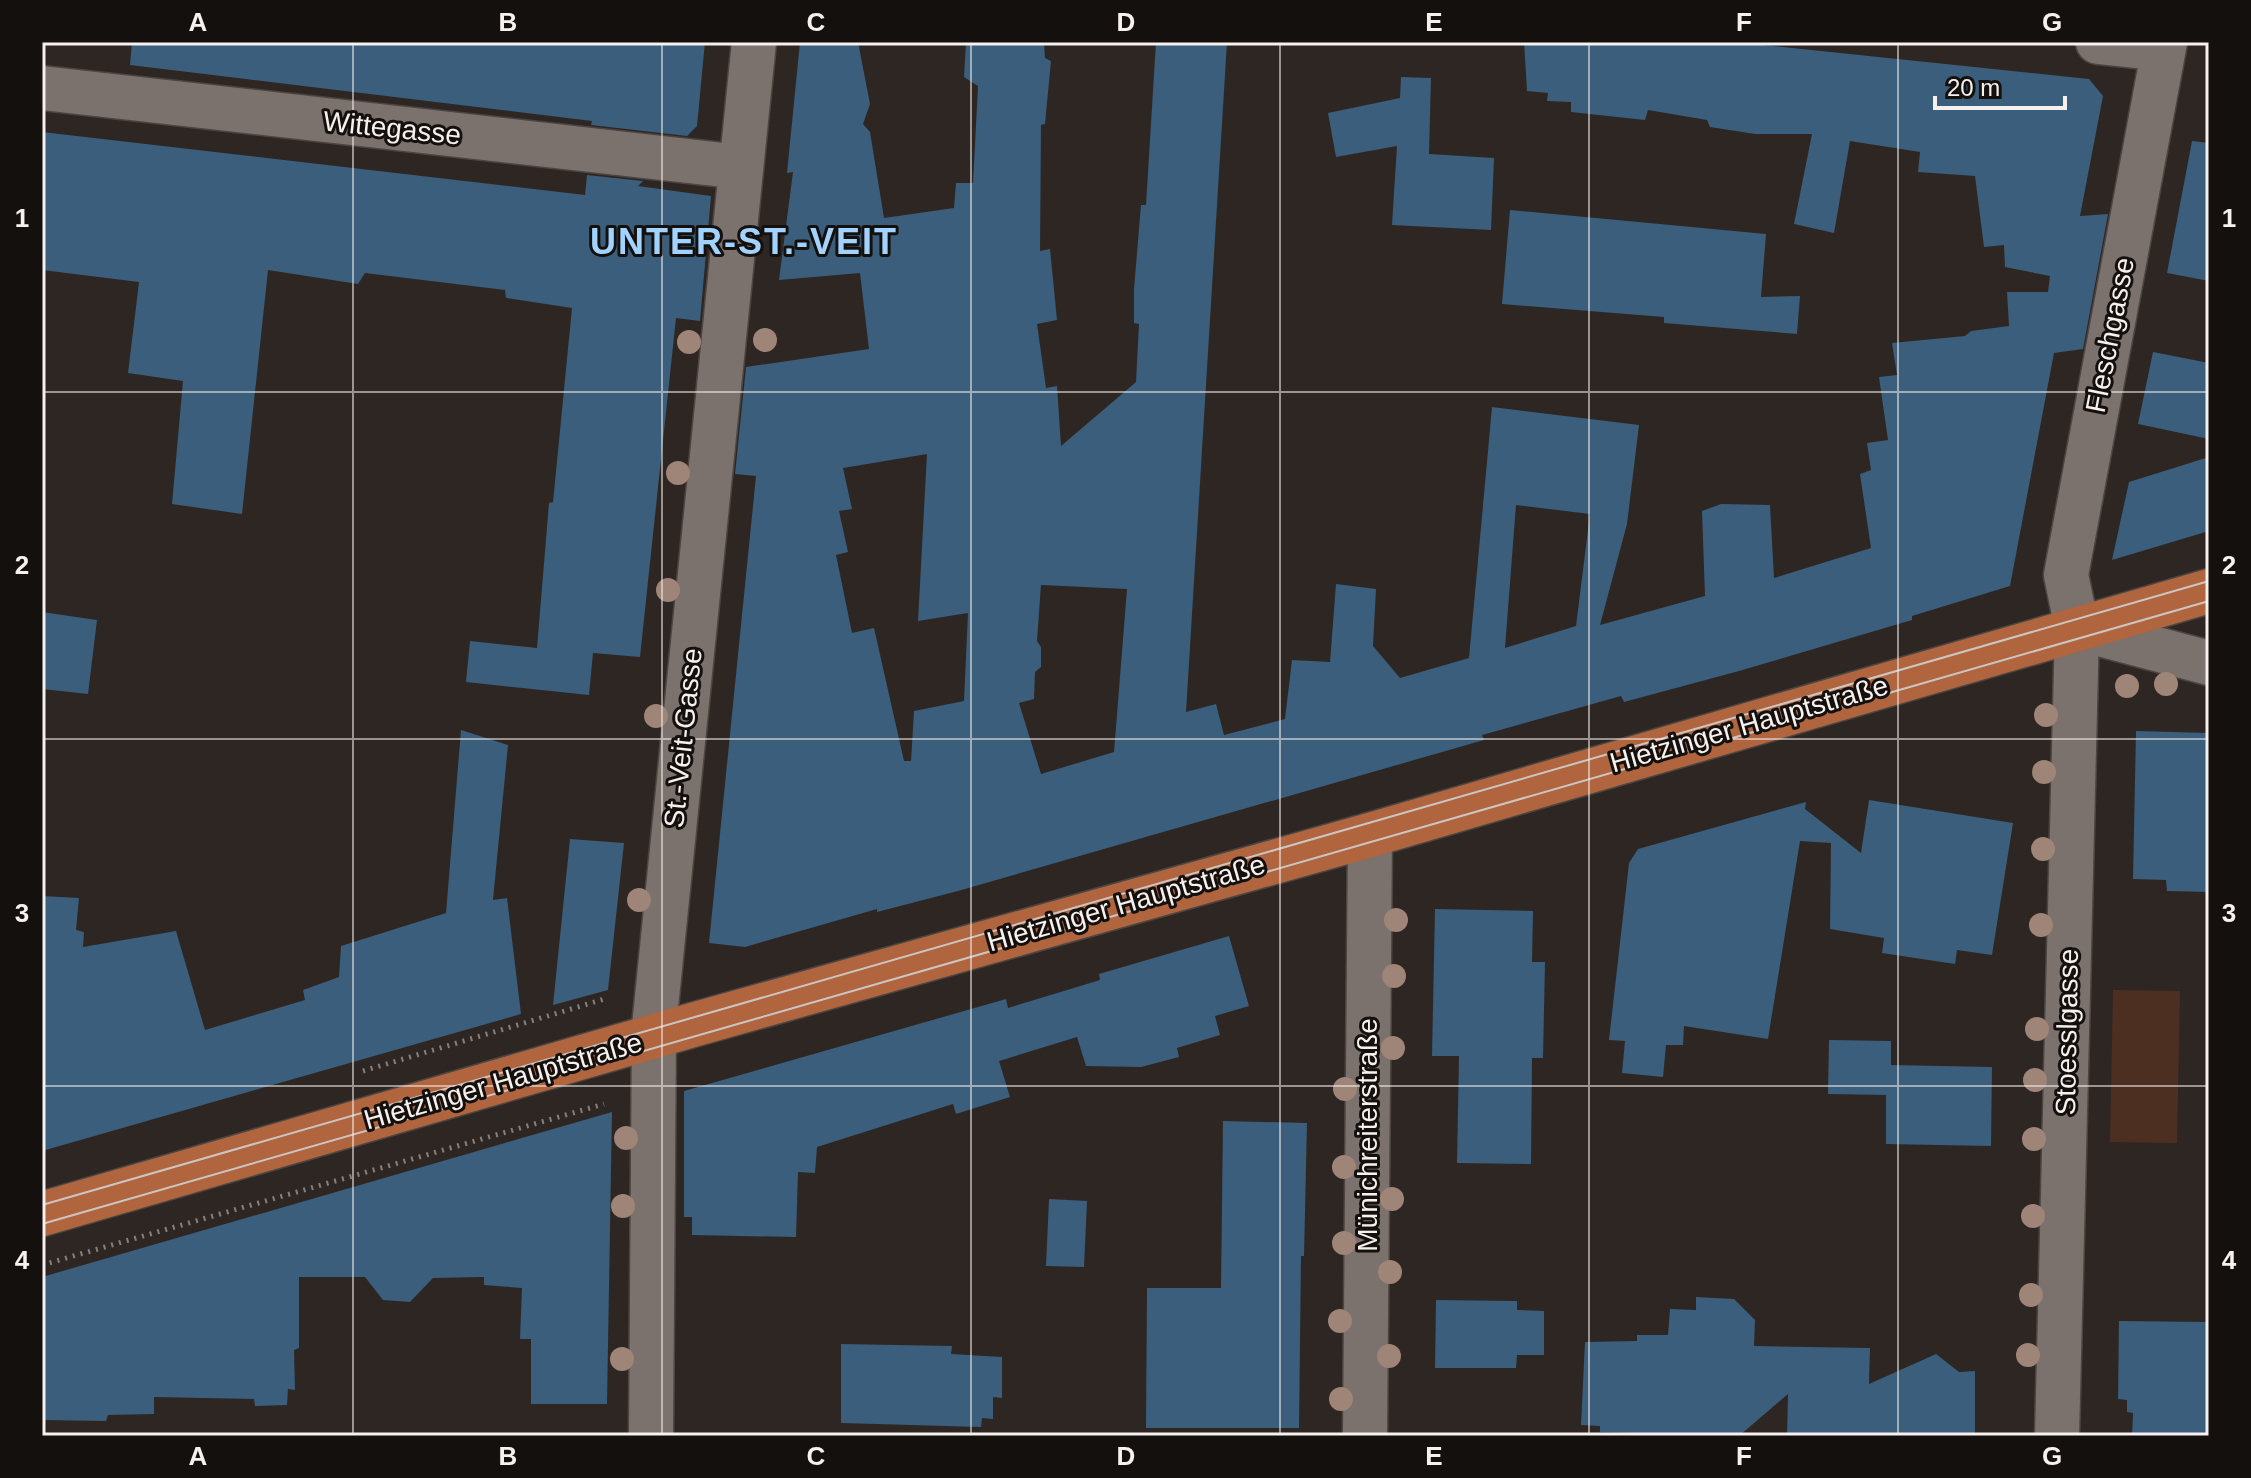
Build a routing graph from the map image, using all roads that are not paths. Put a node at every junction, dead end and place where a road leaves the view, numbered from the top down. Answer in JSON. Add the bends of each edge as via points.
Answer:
{"nodes":[{"id":1,"x":754,"y":42,"type":"edge"},
{"id":2,"x":2098,"y":42,"type":"edge"},
{"id":3,"x":2164,"y":45,"type":"edge"},
{"id":4,"x":42,"y":88,"type":"edge"},
{"id":5,"x":741,"y":167,"type":"junction"},
{"id":6,"x":2209,"y":591,"type":"edge"},
{"id":7,"x":2077,"y":628,"type":"junction"},
{"id":8,"x":2209,"y":663,"type":"edge"},
{"id":9,"x":1370,"y":835,"type":"junction"},
{"id":10,"x":654,"y":1037,"type":"junction"},
{"id":11,"x":42,"y":1214,"type":"edge"},
{"id":12,"x":651,"y":1436,"type":"edge"},
{"id":13,"x":1365,"y":1436,"type":"edge"},
{"id":14,"x":2057,"y":1436,"type":"edge"}],
"edges":[{"from":1,"to":5,"type":"street","name":"St.-Veit-Gasse"},
{"from":2,"to":3,"type":"street"},
{"from":3,"to":7,"type":"street","name":"Fleschgasse","via":[[2066,575]]},
{"from":4,"to":5,"type":"street","name":"Wittegasse"},
{"from":5,"to":10,"type":"street","name":"St.-Veit-Gasse"},
{"from":6,"to":7,"type":"main road","name":"Hietzinger Hauptstraße"},
{"from":7,"to":8,"type":"street"},
{"from":7,"to":9,"type":"main road","name":"Hietzinger Hauptstraße"},
{"from":7,"to":14,"type":"street","name":"Stoesslgasse"},
{"from":9,"to":10,"type":"main road","name":"Hietzinger Hauptstraße"},
{"from":9,"to":13,"type":"street","name":"Münichreiterstraße"},
{"from":10,"to":11,"type":"main road","name":"Hietzinger Hauptstraße"},
{"from":10,"to":12,"type":"street","name":"St.-Veit-Gasse"}]}
